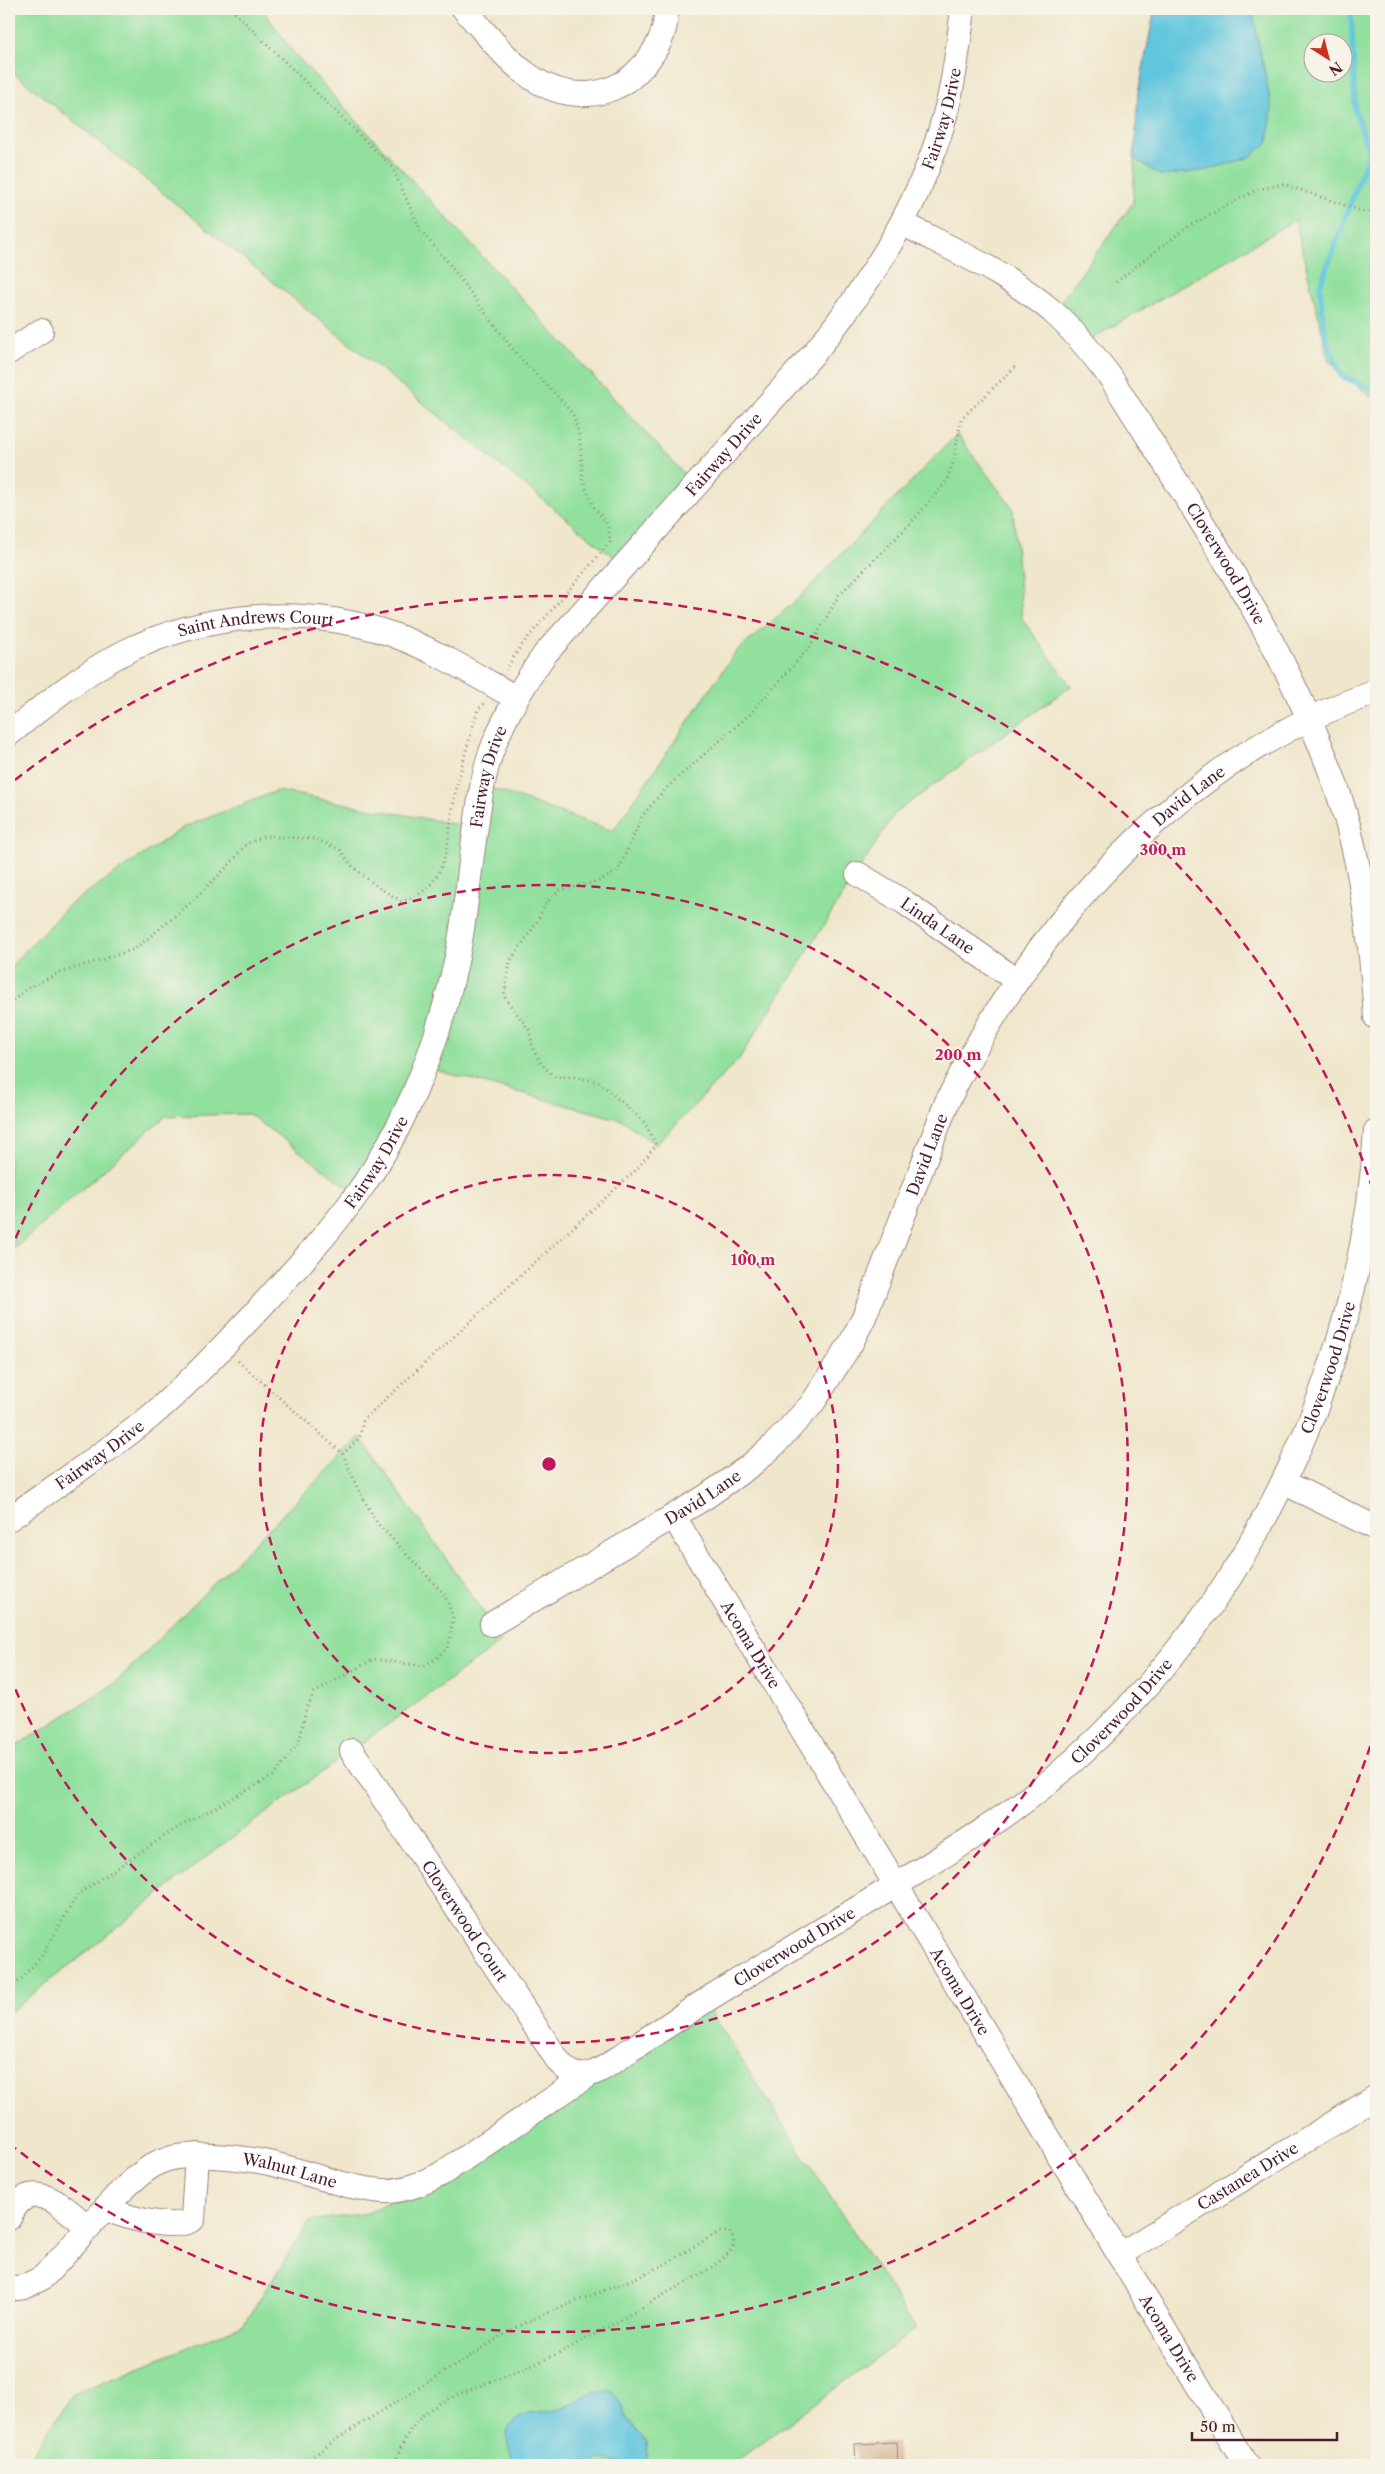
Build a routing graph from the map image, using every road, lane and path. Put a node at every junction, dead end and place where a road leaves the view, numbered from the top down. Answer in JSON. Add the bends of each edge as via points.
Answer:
{"nodes":[{"id":1,"x":231,"y":9,"type":"edge"},
{"id":2,"x":464,"y":9,"type":"edge"},
{"id":3,"x":666,"y":9,"type":"edge"},
{"id":4,"x":962,"y":9,"type":"edge"},
{"id":5,"x":1376,"y":216,"type":"edge"},
{"id":6,"x":902,"y":223,"type":"junction"},
{"id":7,"x":1116,"y":282,"type":"dead end"},
{"id":8,"x":41,"y":331,"type":"dead end"},
{"id":9,"x":9,"y":352,"type":"edge"},
{"id":10,"x":1017,"y":365,"type":"dead end"},
{"id":11,"x":505,"y":672,"type":"dead end"},
{"id":12,"x":1376,"y":692,"type":"edge"},
{"id":13,"x":516,"y":698,"type":"junction"},
{"id":14,"x":485,"y":703,"type":"dead end"},
{"id":15,"x":1309,"y":718,"type":"junction"},
{"id":16,"x":9,"y":734,"type":"edge"},
{"id":17,"x":858,"y":874,"type":"dead end"},
{"id":18,"x":1016,"y":980,"type":"junction"},
{"id":19,"x":9,"y":1004,"type":"edge"},
{"id":20,"x":1376,"y":1017,"type":"edge"},
{"id":21,"x":1376,"y":1131,"type":"edge"},
{"id":22,"x":223,"y":1347,"type":"junction"},
{"id":23,"x":343,"y":1454,"type":"junction"},
{"id":24,"x":1283,"y":1482,"type":"junction"},
{"id":25,"x":674,"y":1517,"type":"junction"},
{"id":26,"x":9,"y":1519,"type":"edge"},
{"id":27,"x":1376,"y":1528,"type":"edge"},
{"id":28,"x":492,"y":1624,"type":"dead end"},
{"id":29,"x":352,"y":1751,"type":"dead end"},
{"id":30,"x":895,"y":1886,"type":"junction"},
{"id":31,"x":9,"y":1987,"type":"edge"},
{"id":32,"x":588,"y":2075,"type":"junction"},
{"id":33,"x":1376,"y":2097,"type":"edge"},
{"id":34,"x":197,"y":2155,"type":"junction"},
{"id":35,"x":107,"y":2208,"type":"junction"},
{"id":36,"x":9,"y":2218,"type":"edge"},
{"id":37,"x":89,"y":2228,"type":"junction"},
{"id":38,"x":1119,"y":2256,"type":"junction"},
{"id":39,"x":9,"y":2289,"type":"edge"},
{"id":40,"x":302,"y":2465,"type":"edge"},
{"id":41,"x":395,"y":2465,"type":"edge"},
{"id":42,"x":1246,"y":2465,"type":"edge"}],
"edges":[{"from":1,"to":11,"type":"path","via":[[392,167],[421,230],[517,355],[574,416],[580,440],[583,482],[594,507],[606,522],[610,542],[520,647]]},
{"from":2,"to":3,"type":"street","via":[[525,74],[550,89],[578,95],[607,90],[638,71],[659,42]]},
{"from":4,"to":6,"type":"street","name":"Fairway Drive","via":[[949,101],[932,156]]},
{"from":5,"to":7,"type":"path","via":[[1283,184],[1256,190],[1187,227]]},
{"from":6,"to":13,"type":"street","name":"Fairway Drive","via":[[851,307],[815,352],[545,654]]},
{"from":6,"to":15,"type":"street","name":"Cloverwood Drive","via":[[1005,278],[1041,303],[1085,343],[1112,378],[1256,612]]},
{"from":8,"to":9,"type":"street"},
{"from":10,"to":23,"type":"path","via":[[961,419],[954,460],[946,482],[839,596],[810,647],[750,714],[665,789],[642,816],[618,871],[597,882],[560,890],[546,903],[510,961],[504,996],[529,1030],[532,1049],[541,1064],[556,1077],[574,1076],[599,1082],[645,1123],[656,1145],[638,1168],[363,1420],[360,1437]]},
{"from":12,"to":15,"type":"street","name":"David Lane"},
{"from":13,"to":16,"type":"street","name":"Saint Andrews Court","via":[[431,650],[391,634],[320,618],[233,619],[205,624],[123,653],[86,676]]},
{"from":13,"to":22,"type":"street","name":"Fairway Drive","via":[[494,743],[482,785],[460,943],[448,994],[424,1067],[401,1120],[357,1194],[313,1250]]},
{"from":14,"to":19,"type":"path","via":[[478,708],[455,790],[446,853],[439,872],[417,897],[401,901],[353,867],[340,850],[316,838],[265,836],[246,844],[231,864],[186,907],[135,949],[57,974],[28,988]]},
{"from":15,"to":18,"type":"street","name":"David Lane","via":[[1241,758],[1162,818],[1109,867],[1061,920]]},
{"from":15,"to":20,"type":"street","name":"Cloverwood Drive","via":[[1340,798],[1361,882],[1372,953]]},
{"from":17,"to":18,"type":"street","name":"Linda Lane"},
{"from":18,"to":25,"type":"street","name":"David Lane","via":[[987,1026],[947,1102],[852,1343],[812,1404],[772,1446],[751,1465]]},
{"from":21,"to":24,"type":"street","name":"Cloverwood Drive","via":[[1366,1227],[1351,1298],[1336,1354],[1316,1409]]},
{"from":22,"to":23,"type":"path"},
{"from":22,"to":26,"type":"street","name":"Fairway Drive","via":[[152,1415]]},
{"from":23,"to":31,"type":"path","via":[[377,1523],[445,1595],[452,1617],[449,1646],[423,1666],[373,1659],[314,1693],[306,1709],[298,1743],[273,1776],[175,1829],[78,1894],[41,1957]]},
{"from":24,"to":27,"type":"street"},
{"from":24,"to":30,"type":"street","name":"Cloverwood Drive","via":[[1205,1613],[1121,1713],[1048,1783],[989,1826]]},
{"from":25,"to":28,"type":"street","name":"David Lane"},
{"from":25,"to":30,"type":"street","name":"Acoma Drive"},
{"from":29,"to":32,"type":"street","name":"Cloverwood Court","via":[[559,2062],[576,2076]]},
{"from":30,"to":32,"type":"street","name":"Cloverwood Drive"},
{"from":30,"to":38,"type":"street","name":"Acoma Drive"},
{"from":32,"to":34,"type":"street","name":"Walnut Lane","via":[[441,2174],[399,2190],[384,2191],[340,2184],[244,2158]]},
{"from":33,"to":38,"type":"street","name":"Castanea Drive"},
{"from":34,"to":35,"type":"street","name":"Walnut Lane","via":[[171,2158],[154,2165]]},
{"from":34,"to":35,"type":"street","via":[[195,2209],[189,2222],[172,2224],[134,2219]]},
{"from":35,"to":37,"type":"street","name":"Walnut Lane"},
{"from":36,"to":37,"type":"street","via":[[26,2197],[46,2196]]},
{"from":37,"to":39,"type":"street","name":"Walnut Lane","via":[[42,2278],[24,2287]]},
{"from":38,"to":42,"type":"street","name":"Acoma Drive"},
{"from":40,"to":41,"type":"path","via":[[335,2440],[505,2332],[546,2312],[649,2272],[719,2232],[729,2232],[734,2240],[733,2248],[725,2258],[694,2277],[589,2338],[526,2369],[442,2401],[422,2416],[401,2444]]}]}
